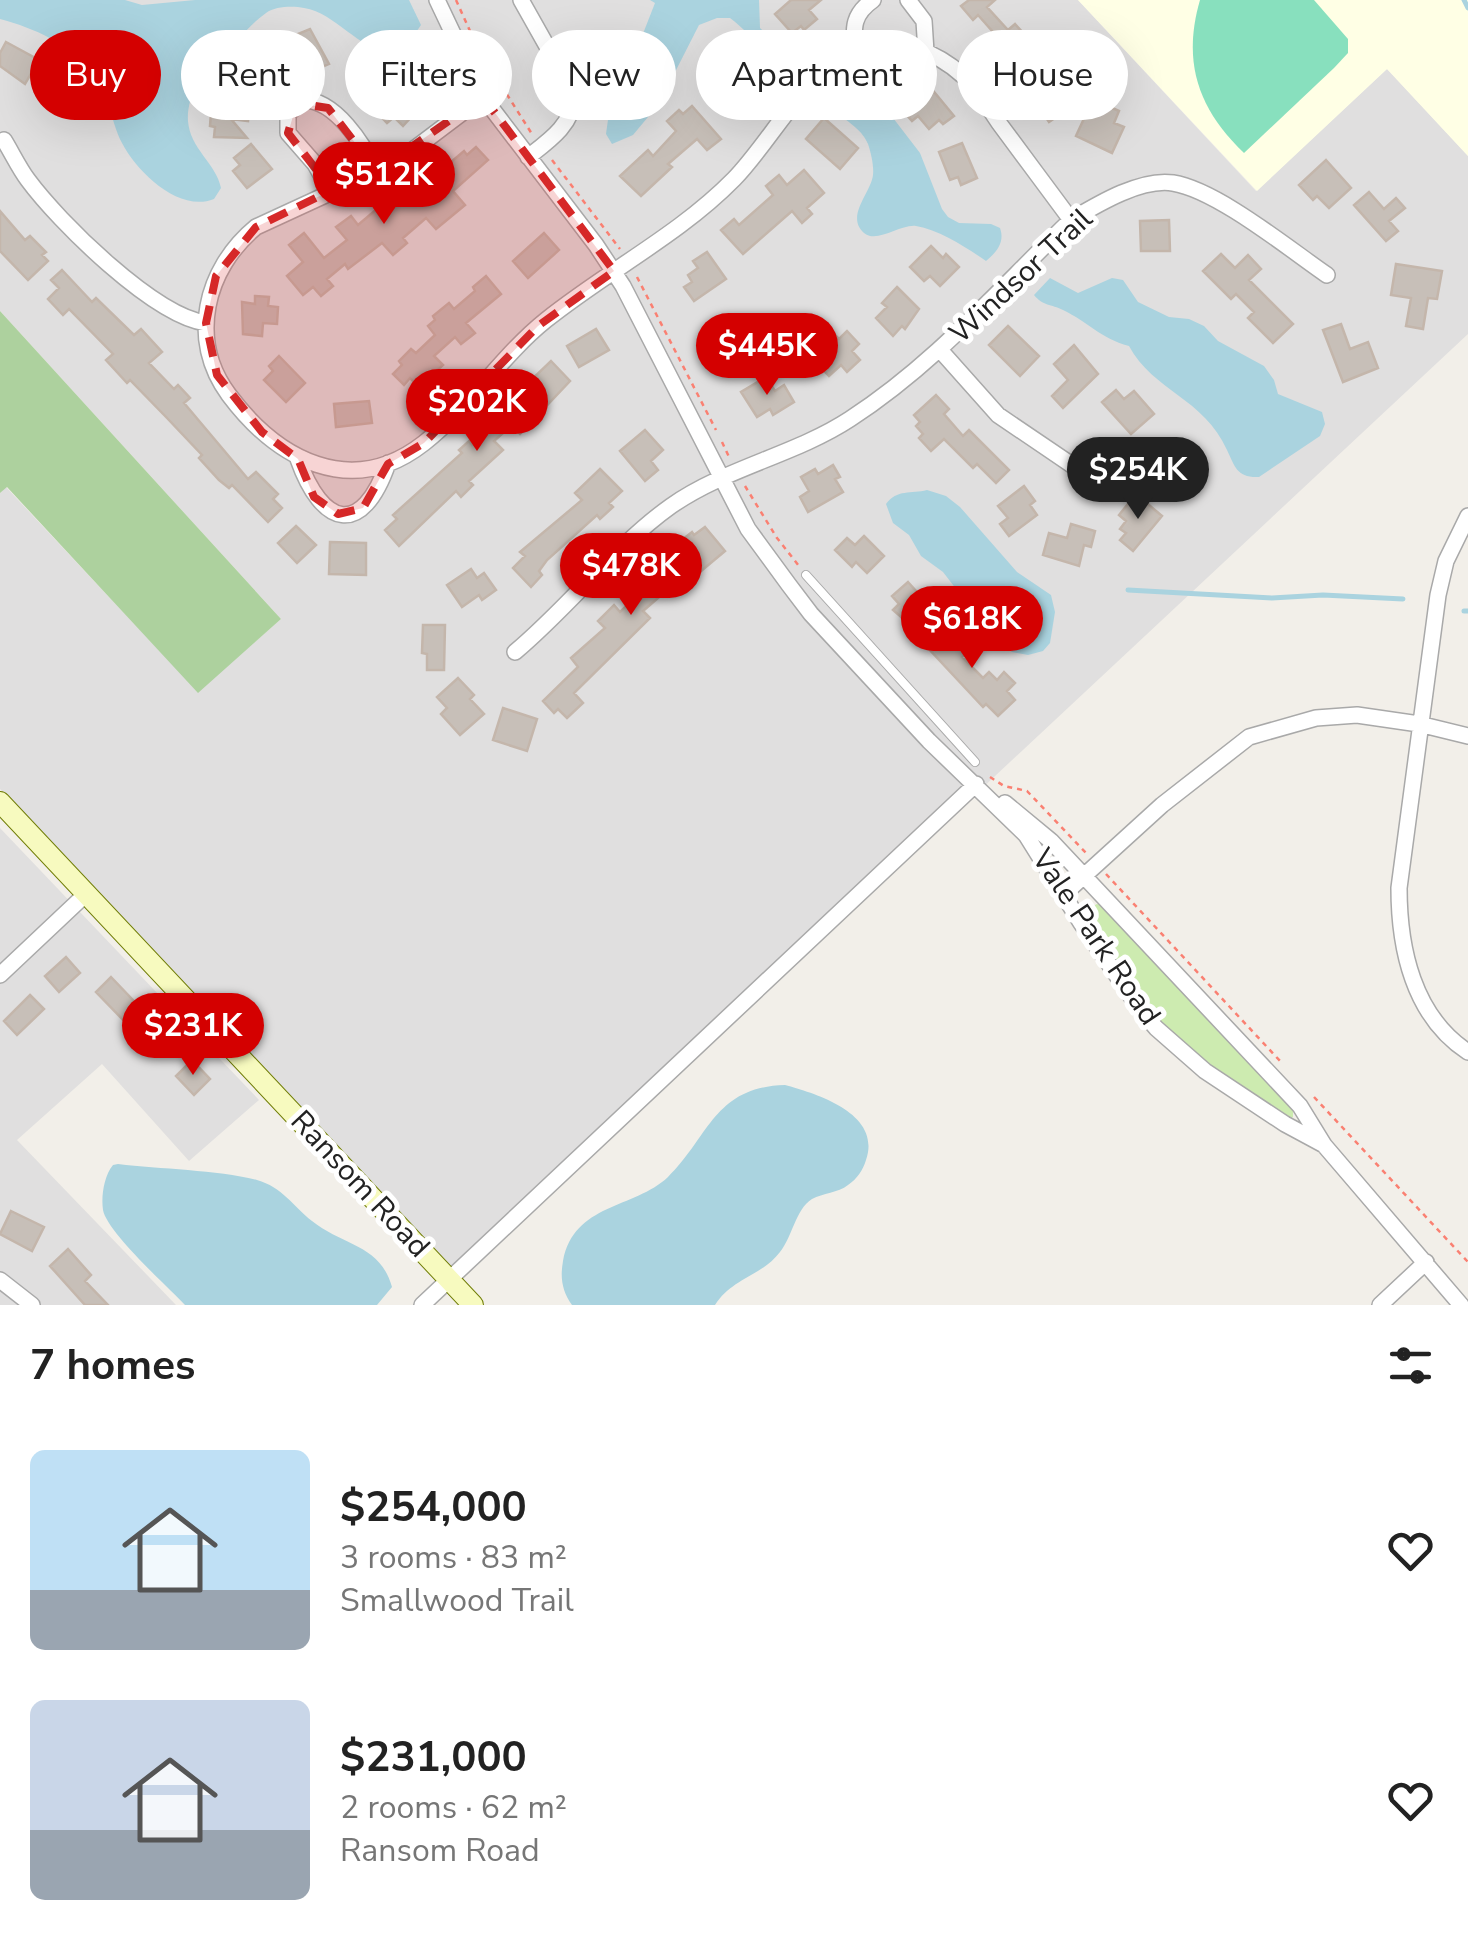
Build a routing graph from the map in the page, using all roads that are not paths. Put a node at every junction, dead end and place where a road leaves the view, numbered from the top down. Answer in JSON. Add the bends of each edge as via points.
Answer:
{"nodes":[{"id":1,"x":437,"y":0,"type":"edge"},
{"id":2,"x":521,"y":0,"type":"edge"},
{"id":3,"x":873,"y":0,"type":"edge"},
{"id":4,"x":908,"y":0,"type":"edge"},
{"id":5,"x":451,"y":30,"type":"edge"},
{"id":6,"x":854,"y":30,"type":"edge"},
{"id":7,"x":925,"y":30,"type":"edge"},
{"id":8,"x":937,"y":57,"type":"edge"},
{"id":9,"x":455,"y":120,"type":"edge"},
{"id":10,"x":500,"y":120,"type":"edge"},
{"id":11,"x":783,"y":120,"type":"edge"},
{"id":12,"x":4,"y":140,"type":"dead end"},
{"id":13,"x":528,"y":157,"type":"junction"},
{"id":14,"x":376,"y":171,"type":"junction"},
{"id":15,"x":330,"y":191,"type":"junction"},
{"id":16,"x":1071,"y":220,"type":"junction"},
{"id":17,"x":614,"y":271,"type":"junction"},
{"id":18,"x":1327,"y":275,"type":"dead end"},
{"id":19,"x":206,"y":322,"type":"junction"},
{"id":20,"x":941,"y":351,"type":"junction"},
{"id":21,"x":298,"y":459,"type":"junction"},
{"id":22,"x":388,"y":463,"type":"junction"},
{"id":23,"x":1085,"y":474,"type":"dead end"},
{"id":24,"x":722,"y":480,"type":"junction"},
{"id":25,"x":1468,"y":516,"type":"edge"},
{"id":26,"x":806,"y":575,"type":"dead end"},
{"id":27,"x":515,"y":652,"type":"dead end"},
{"id":28,"x":890,"y":672,"type":"junction"},
{"id":29,"x":877,"y":685,"type":"junction"},
{"id":30,"x":1420,"y":724,"type":"junction"},
{"id":31,"x":1468,"y":736,"type":"edge"},
{"id":32,"x":975,"y":762,"type":"dead end"},
{"id":33,"x":976,"y":784,"type":"junction"},
{"id":34,"x":0,"y":802,"type":"edge"},
{"id":35,"x":1083,"y":876,"type":"junction"},
{"id":36,"x":86,"y":894,"type":"junction"},
{"id":37,"x":1063,"y":895,"type":"junction"},
{"id":38,"x":0,"y":974,"type":"edge"},
{"id":39,"x":1468,"y":1052,"type":"edge"},
{"id":40,"x":1324,"y":1145,"type":"junction"},
{"id":41,"x":1426,"y":1262,"type":"junction"},
{"id":42,"x":450,"y":1279,"type":"junction"},
{"id":43,"x":0,"y":1280,"type":"edge"},
{"id":44,"x":1462,"y":1300,"type":"edge"},
{"id":45,"x":32,"y":1305,"type":"edge"},
{"id":46,"x":422,"y":1305,"type":"edge"},
{"id":47,"x":474,"y":1305,"type":"edge"},
{"id":48,"x":1380,"y":1305,"type":"edge"}],
"edges":[{"from":1,"to":5,"type":"street","name":"Vale Park Road"},
{"from":2,"to":13,"type":"street","via":[[575,96],[562,128]]},
{"from":3,"to":6,"type":"street"},
{"from":4,"to":7,"type":"street"},
{"from":8,"to":16,"type":"street","via":[[964,76]]},
{"from":9,"to":14,"type":"street"},
{"from":10,"to":13,"type":"street","name":"Vale Park Road"},
{"from":11,"to":17,"type":"street","via":[[732,182]]},
{"from":12,"to":19,"type":"street","via":[[32,184],[110,264],[179,315]]},
{"from":13,"to":17,"type":"street","name":"Vale Park Road"},
{"from":14,"to":15,"type":"street"},
{"from":14,"to":15,"type":"street","via":[[328,108],[303,100],[288,114],[288,133]]},
{"from":15,"to":19,"type":"street","via":[[265,221],[237,244],[212,286]]},
{"from":16,"to":18,"type":"street","name":"Windsor Trail","via":[[1130,190],[1171,182],[1206,195]]},
{"from":16,"to":20,"type":"street","name":"Windsor Trail"},
{"from":17,"to":22,"type":"street","via":[[527,336],[424,443]]},
{"from":17,"to":24,"type":"street","name":"Vale Park Road"},
{"from":19,"to":21,"type":"street","via":[[223,387],[262,432]]},
{"from":20,"to":23,"type":"street","via":[[998,415]]},
{"from":20,"to":24,"type":"street","name":"Windsor Trail","via":[[846,422]]},
{"from":21,"to":22,"type":"street","via":[[352,470]]},
{"from":21,"to":22,"type":"street","via":[[314,497],[338,514],[352,514],[374,497]]},
{"from":24,"to":27,"type":"street","name":"Windsor Trail","via":[[651,523]]},
{"from":24,"to":29,"type":"street","name":"Vale Park Road","via":[[788,585]]},
{"from":25,"to":30,"type":"street","via":[[1438,595]]},
{"from":26,"to":28,"type":"lane"},
{"from":28,"to":29,"type":"lane"},
{"from":28,"to":32,"type":"lane"},
{"from":29,"to":33,"type":"street","name":"Vale Park Road"},
{"from":30,"to":31,"type":"street"},
{"from":30,"to":35,"type":"street","via":[[1357,715],[1316,718],[1249,738]]},
{"from":30,"to":39,"type":"street","via":[[1399,926],[1418,993]]},
{"from":33,"to":35,"type":"street","name":"Vale Park Road","via":[[1030,822]]},
{"from":33,"to":37,"type":"street","name":"Vale Park Road","via":[[1039,851]]},
{"from":33,"to":42,"type":"street"},
{"from":34,"to":36,"type":"main road","name":"Ransom Road"},
{"from":35,"to":37,"type":"street"},
{"from":35,"to":40,"type":"street","name":"Vale Park Road","via":[[1300,1106]]},
{"from":36,"to":38,"type":"street"},
{"from":36,"to":42,"type":"main road","name":"Ransom Road"},
{"from":37,"to":40,"type":"street","name":"Vale Park Road","via":[[1138,1008],[1168,1040]]},
{"from":40,"to":41,"type":"street","name":"Vale Park Road"},
{"from":41,"to":44,"type":"street","name":"Vale Park Road"},
{"from":41,"to":48,"type":"street"},
{"from":42,"to":46,"type":"street"},
{"from":42,"to":47,"type":"main road","name":"Ransom Road"},
{"from":43,"to":45,"type":"street"}]}
